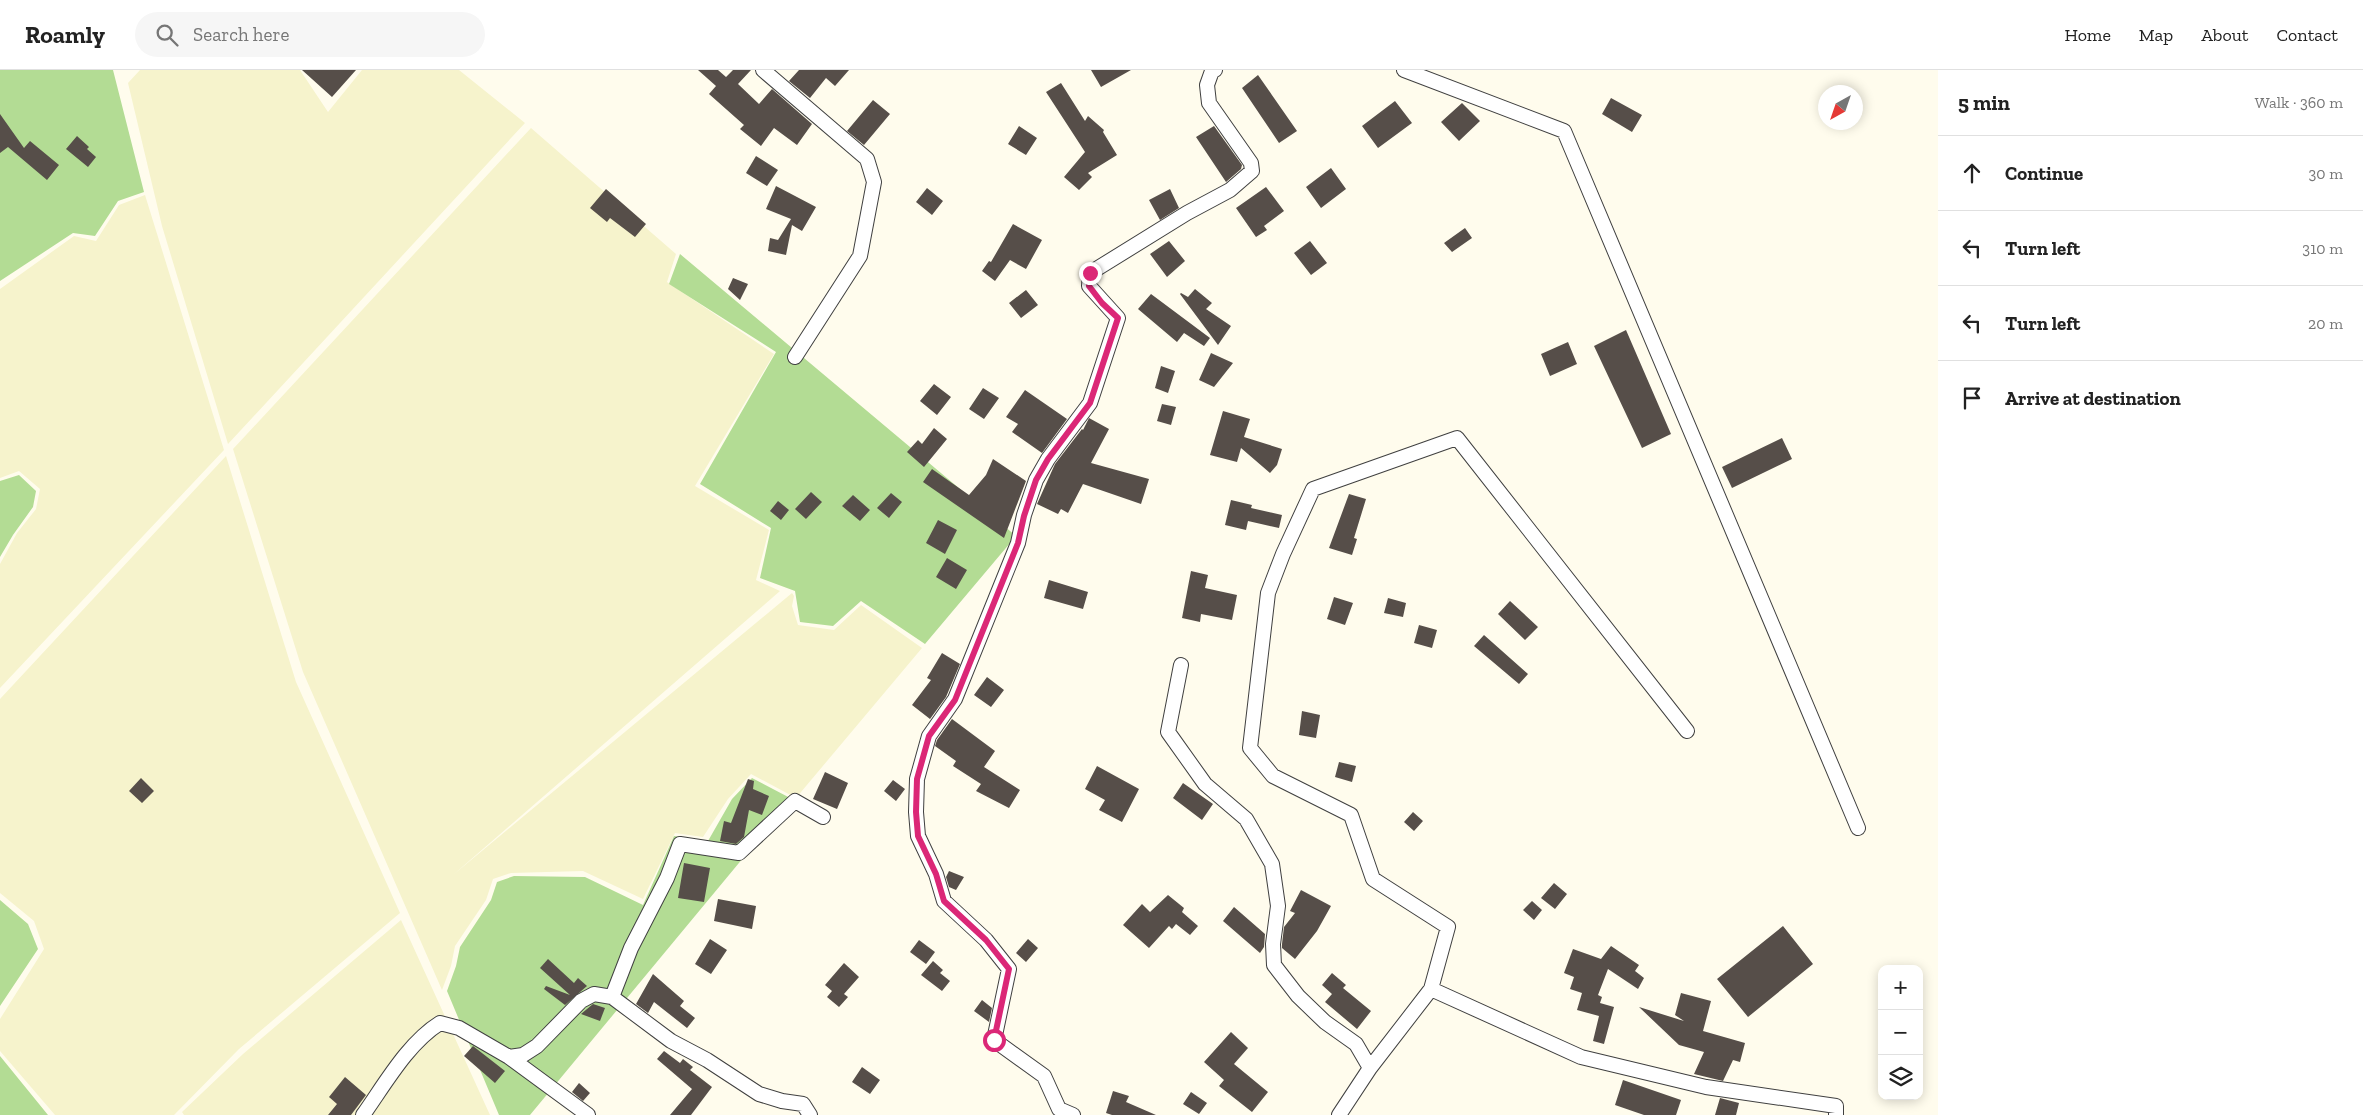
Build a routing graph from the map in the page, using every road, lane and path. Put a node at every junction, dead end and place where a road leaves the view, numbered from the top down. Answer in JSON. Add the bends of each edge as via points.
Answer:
{"nodes":[{"id":1,"x":763,"y":70,"type":"edge"},
{"id":2,"x":1215,"y":70,"type":"edge"},
{"id":3,"x":1404,"y":70,"type":"edge"},
{"id":4,"x":795,"y":357,"type":"dead end"},
{"id":5,"x":1181,"y":665,"type":"dead end"},
{"id":6,"x":1687,"y":731,"type":"dead end"},
{"id":7,"x":823,"y":817,"type":"dead end"},
{"id":8,"x":1858,"y":828,"type":"dead end"},
{"id":9,"x":1431,"y":989,"type":"junction"},
{"id":10,"x":612,"y":997,"type":"junction"},
{"id":11,"x":509,"y":1057,"type":"junction"},
{"id":12,"x":1370,"y":1068,"type":"junction"},
{"id":13,"x":364,"y":1115,"type":"edge"},
{"id":14,"x":588,"y":1115,"type":"edge"},
{"id":15,"x":810,"y":1115,"type":"edge"},
{"id":16,"x":1073,"y":1115,"type":"edge"},
{"id":17,"x":1339,"y":1115,"type":"edge"},
{"id":18,"x":1836,"y":1115,"type":"edge"}],
"edges":[{"from":1,"to":4,"type":"street","via":[[867,159],[874,182],[860,256]]},
{"from":2,"to":16,"type":"street","via":[[1207,86],[1210,104],[1250,163],[1252,171],[1230,190],[1090,273],[1089,286],[1118,318],[1093,395],[1036,480],[1018,543],[955,700],[929,736],[917,779],[918,836],[936,874],[944,901],[986,940],[1009,969],[994,1040],[1044,1076],[1059,1109]]},
{"from":3,"to":8,"type":"street","via":[[1564,130]]},
{"from":5,"to":12,"type":"street","via":[[1168,732],[1205,784],[1246,819],[1272,864],[1278,906],[1274,965],[1298,996],[1325,1022],[1356,1044]]},
{"from":6,"to":9,"type":"street","via":[[1457,438],[1313,489],[1282,554],[1268,593],[1250,748],[1272,776],[1351,815],[1372,879],[1448,927]]},
{"from":7,"to":10,"type":"street","via":[[795,801],[739,853],[680,844],[667,878],[631,948]]},
{"from":9,"to":12,"type":"street"},
{"from":9,"to":18,"type":"street","via":[[1581,1057],[1706,1087],[1836,1106]]},
{"from":10,"to":11,"type":"street","via":[[594,994],[581,1001],[537,1046],[523,1055]]},
{"from":10,"to":15,"type":"street","via":[[671,1041],[759,1094],[803,1104]]},
{"from":11,"to":13,"type":"street","via":[[459,1028],[440,1023],[429,1030],[405,1057]]},
{"from":11,"to":14,"type":"street"},
{"from":12,"to":17,"type":"street"}]}
